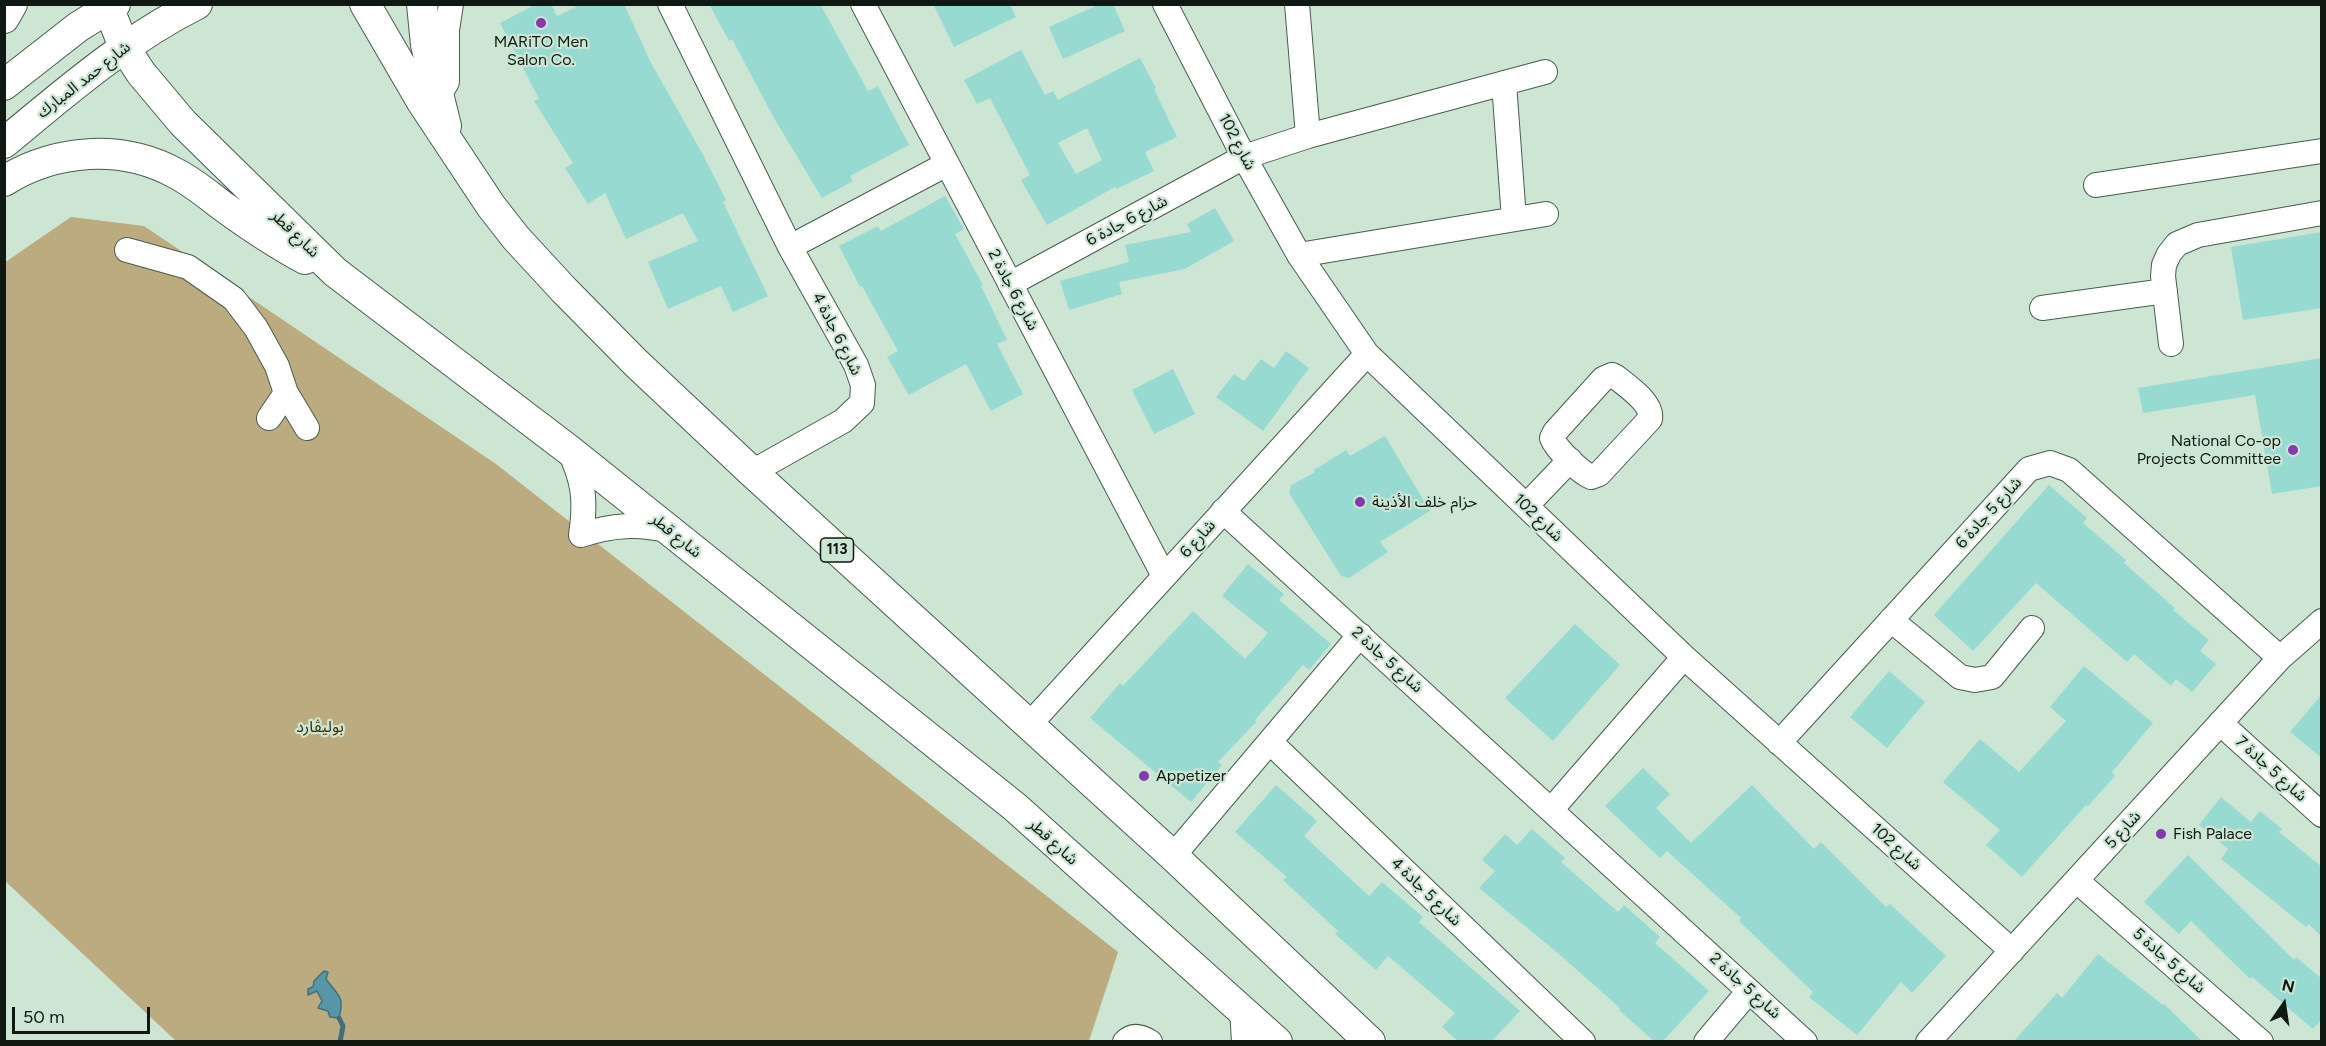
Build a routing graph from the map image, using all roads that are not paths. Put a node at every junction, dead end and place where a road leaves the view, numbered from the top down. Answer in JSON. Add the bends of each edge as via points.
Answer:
{"nodes":[{"id":1,"x":12,"y":4,"type":"edge"},
{"id":2,"x":197,"y":4,"type":"edge"},
{"id":3,"x":365,"y":4,"type":"edge"},
{"id":4,"x":422,"y":4,"type":"edge"},
{"id":5,"x":451,"y":4,"type":"edge"},
{"id":6,"x":670,"y":4,"type":"edge"},
{"id":7,"x":1164,"y":4,"type":"edge"},
{"id":8,"x":1297,"y":4,"type":"edge"},
{"id":9,"x":110,"y":6,"type":"edge"},
{"id":10,"x":867,"y":6,"type":"edge"},
{"id":11,"x":4,"y":18,"type":"edge"},
{"id":12,"x":124,"y":47,"type":"junction"},
{"id":13,"x":1545,"y":72,"type":"dead end"},
{"id":14,"x":1504,"y":83,"type":"junction"},
{"id":15,"x":4,"y":85,"type":"edge"},
{"id":16,"x":440,"y":94,"type":"junction"},
{"id":17,"x":1308,"y":136,"type":"junction"},
{"id":18,"x":4,"y":143,"type":"edge"},
{"id":19,"x":450,"y":144,"type":"junction"},
{"id":20,"x":2322,"y":151,"type":"edge"},
{"id":21,"x":1244,"y":158,"type":"junction"},
{"id":22,"x":947,"y":164,"type":"junction"},
{"id":23,"x":4,"y":181,"type":"edge"},
{"id":24,"x":2096,"y":185,"type":"dead end"},
{"id":25,"x":2322,"y":213,"type":"edge"},
{"id":26,"x":1546,"y":214,"type":"dead end"},
{"id":27,"x":1514,"y":219,"type":"junction"},
{"id":28,"x":790,"y":247,"type":"junction"},
{"id":29,"x":127,"y":250,"type":"dead end"},
{"id":30,"x":1299,"y":255,"type":"junction"},
{"id":31,"x":335,"y":272,"type":"junction"},
{"id":32,"x":1010,"y":284,"type":"junction"},
{"id":33,"x":2165,"y":291,"type":"junction"},
{"id":34,"x":2042,"y":308,"type":"dead end"},
{"id":35,"x":2171,"y":344,"type":"dead end"},
{"id":36,"x":1367,"y":354,"type":"junction"},
{"id":37,"x":286,"y":393,"type":"junction"},
{"id":38,"x":269,"y":418,"type":"dead end"},
{"id":39,"x":307,"y":428,"type":"dead end"},
{"id":40,"x":569,"y":450,"type":"junction"},
{"id":41,"x":1570,"y":460,"type":"dead end"},
{"id":42,"x":752,"y":472,"type":"junction"},
{"id":43,"x":1526,"y":506,"type":"junction"},
{"id":44,"x":1223,"y":511,"type":"junction"},
{"id":45,"x":670,"y":531,"type":"junction"},
{"id":46,"x":1164,"y":576,"type":"junction"},
{"id":47,"x":1891,"y":620,"type":"junction"},
{"id":48,"x":2322,"y":621,"type":"edge"},
{"id":49,"x":2032,"y":628,"type":"dead end"},
{"id":50,"x":1360,"y":635,"type":"junction"},
{"id":51,"x":1684,"y":657,"type":"junction"},
{"id":52,"x":2280,"y":658,"type":"junction"},
{"id":53,"x":2220,"y":723,"type":"junction"},
{"id":54,"x":1029,"y":725,"type":"junction"},
{"id":55,"x":1270,"y":742,"type":"junction"},
{"id":56,"x":1779,"y":743,"type":"junction"},
{"id":57,"x":1551,"y":810,"type":"junction"},
{"id":58,"x":2322,"y":815,"type":"edge"},
{"id":59,"x":1173,"y":856,"type":"junction"},
{"id":60,"x":2077,"y":881,"type":"junction"},
{"id":61,"x":2012,"y":951,"type":"junction"},
{"id":62,"x":1749,"y":991,"type":"junction"},
{"id":63,"x":1242,"y":1009,"type":"junction"},
{"id":64,"x":1125,"y":1041,"type":"edge"},
{"id":65,"x":1150,"y":1041,"type":"edge"},
{"id":66,"x":1244,"y":1041,"type":"edge"},
{"id":67,"x":1277,"y":1041,"type":"edge"},
{"id":68,"x":1370,"y":1041,"type":"edge"},
{"id":69,"x":1583,"y":1041,"type":"edge"},
{"id":70,"x":1706,"y":1041,"type":"edge"},
{"id":71,"x":1805,"y":1041,"type":"edge"},
{"id":72,"x":1928,"y":1041,"type":"edge"},
{"id":73,"x":2261,"y":1041,"type":"edge"}],
"edges":[{"from":1,"to":11,"type":"main road"},
{"from":2,"to":12,"type":"main road","name":"شارع حمد المبارك"},
{"from":3,"to":19,"type":"main road","number":"113"},
{"from":4,"to":16,"type":"main road","via":[[424,38]]},
{"from":5,"to":16,"type":"street","via":[[447,82]]},
{"from":6,"to":28,"type":"street","name":"شارع 6 جادة 4"},
{"from":7,"to":21,"type":"street","name":"شارع 102"},
{"from":8,"to":17,"type":"street"},
{"from":9,"to":12,"type":"main road","name":"شارع قطر"},
{"from":9,"to":15,"type":"main road"},
{"from":10,"to":22,"type":"street","name":"شارع 6 جادة 2"},
{"from":12,"to":18,"type":"main road","name":"شارع حمد المبارك"},
{"from":12,"to":31,"type":"main road","name":"شارع قطر","via":[[183,123]]},
{"from":13,"to":14,"type":"street","name":"شارع 6 جادة 6"},
{"from":14,"to":17,"type":"street","name":"شارع 6 جادة 6"},
{"from":14,"to":27,"type":"street"},
{"from":16,"to":19,"type":"main road"},
{"from":17,"to":21,"type":"street","name":"شارع 6 جادة 6"},
{"from":19,"to":42,"type":"main road","number":"113","via":[[516,238],[636,363]]},
{"from":20,"to":24,"type":"street"},
{"from":21,"to":30,"type":"street","name":"شارع 102"},
{"from":21,"to":32,"type":"street","name":"شارع 6 جادة 6"},
{"from":22,"to":28,"type":"street"},
{"from":22,"to":32,"type":"street","name":"شارع 6 جادة 2"},
{"from":23,"to":31,"type":"main road","via":[[65,156],[103,153],[140,159],[175,172],[286,249]]},
{"from":25,"to":33,"type":"street","via":[[2187,238],[2176,244],[2164,265]]},
{"from":26,"to":27,"type":"street"},
{"from":27,"to":30,"type":"street"},
{"from":28,"to":42,"type":"street","name":"شارع 6 جادة 4","via":[[856,365],[863,385],[862,403],[843,422]]},
{"from":29,"to":37,"type":"street","via":[[188,267],[234,299],[256,328]]},
{"from":30,"to":36,"type":"street","name":"شارع 102"},
{"from":31,"to":40,"type":"main road","name":"شارع قطر"},
{"from":32,"to":46,"type":"street","name":"شارع 6 جادة 2"},
{"from":33,"to":34,"type":"street"},
{"from":33,"to":35,"type":"street"},
{"from":36,"to":43,"type":"street","name":"شارع 102"},
{"from":36,"to":44,"type":"street","name":"شارع 6"},
{"from":37,"to":38,"type":"street"},
{"from":37,"to":39,"type":"street"},
{"from":40,"to":45,"type":"main road","name":"شارع قطر"},
{"from":40,"to":45,"type":"street","via":[[584,491],[581,535],[625,525]]},
{"from":41,"to":43,"type":"street"},
{"from":42,"to":54,"type":"main road","number":"113"},
{"from":43,"to":51,"type":"street","name":"شارع 102"},
{"from":44,"to":46,"type":"street","name":"شارع 6"},
{"from":44,"to":50,"type":"street","name":"شارع 5 جادة 2"},
{"from":45,"to":63,"type":"main road","name":"شارع قطر","via":[[1015,807]]},
{"from":46,"to":54,"type":"street","name":"شارع 6"},
{"from":47,"to":49,"type":"street","via":[[1960,677],[1975,680],[1992,677]]},
{"from":47,"to":52,"type":"street","name":"شارع 5 جادة 6","via":[[2029,470],[2050,463],[2069,470]]},
{"from":47,"to":56,"type":"street","name":"شارع 5 جادة 6"},
{"from":48,"to":52,"type":"street","name":"شارع 5"},
{"from":50,"to":55,"type":"street"},
{"from":50,"to":57,"type":"street","name":"شارع 5 جادة 2"},
{"from":51,"to":56,"type":"street","name":"شارع 102"},
{"from":51,"to":57,"type":"street"},
{"from":52,"to":53,"type":"street","name":"شارع 5"},
{"from":53,"to":58,"type":"street","name":"شارع 5 جادة 7"},
{"from":53,"to":60,"type":"street","name":"شارع 5"},
{"from":54,"to":59,"type":"main road","number":"113"},
{"from":55,"to":59,"type":"street"},
{"from":55,"to":69,"type":"street","name":"شارع 5 جادة 4"},
{"from":56,"to":61,"type":"street","name":"شارع 102"},
{"from":57,"to":62,"type":"street","name":"شارع 5 جادة 2"},
{"from":59,"to":68,"type":"main road","number":"113"},
{"from":60,"to":61,"type":"street","name":"شارع 5"},
{"from":60,"to":73,"type":"street","name":"شارع 5 جادة 5"},
{"from":61,"to":72,"type":"street","name":"شارع 5"},
{"from":62,"to":70,"type":"street"},
{"from":62,"to":71,"type":"street","name":"شارع 5 جادة 2"},
{"from":63,"to":66,"type":"street"},
{"from":63,"to":67,"type":"main road","name":"شارع قطر"},
{"from":64,"to":65,"type":"street","via":[[1141,1036]]}]}
